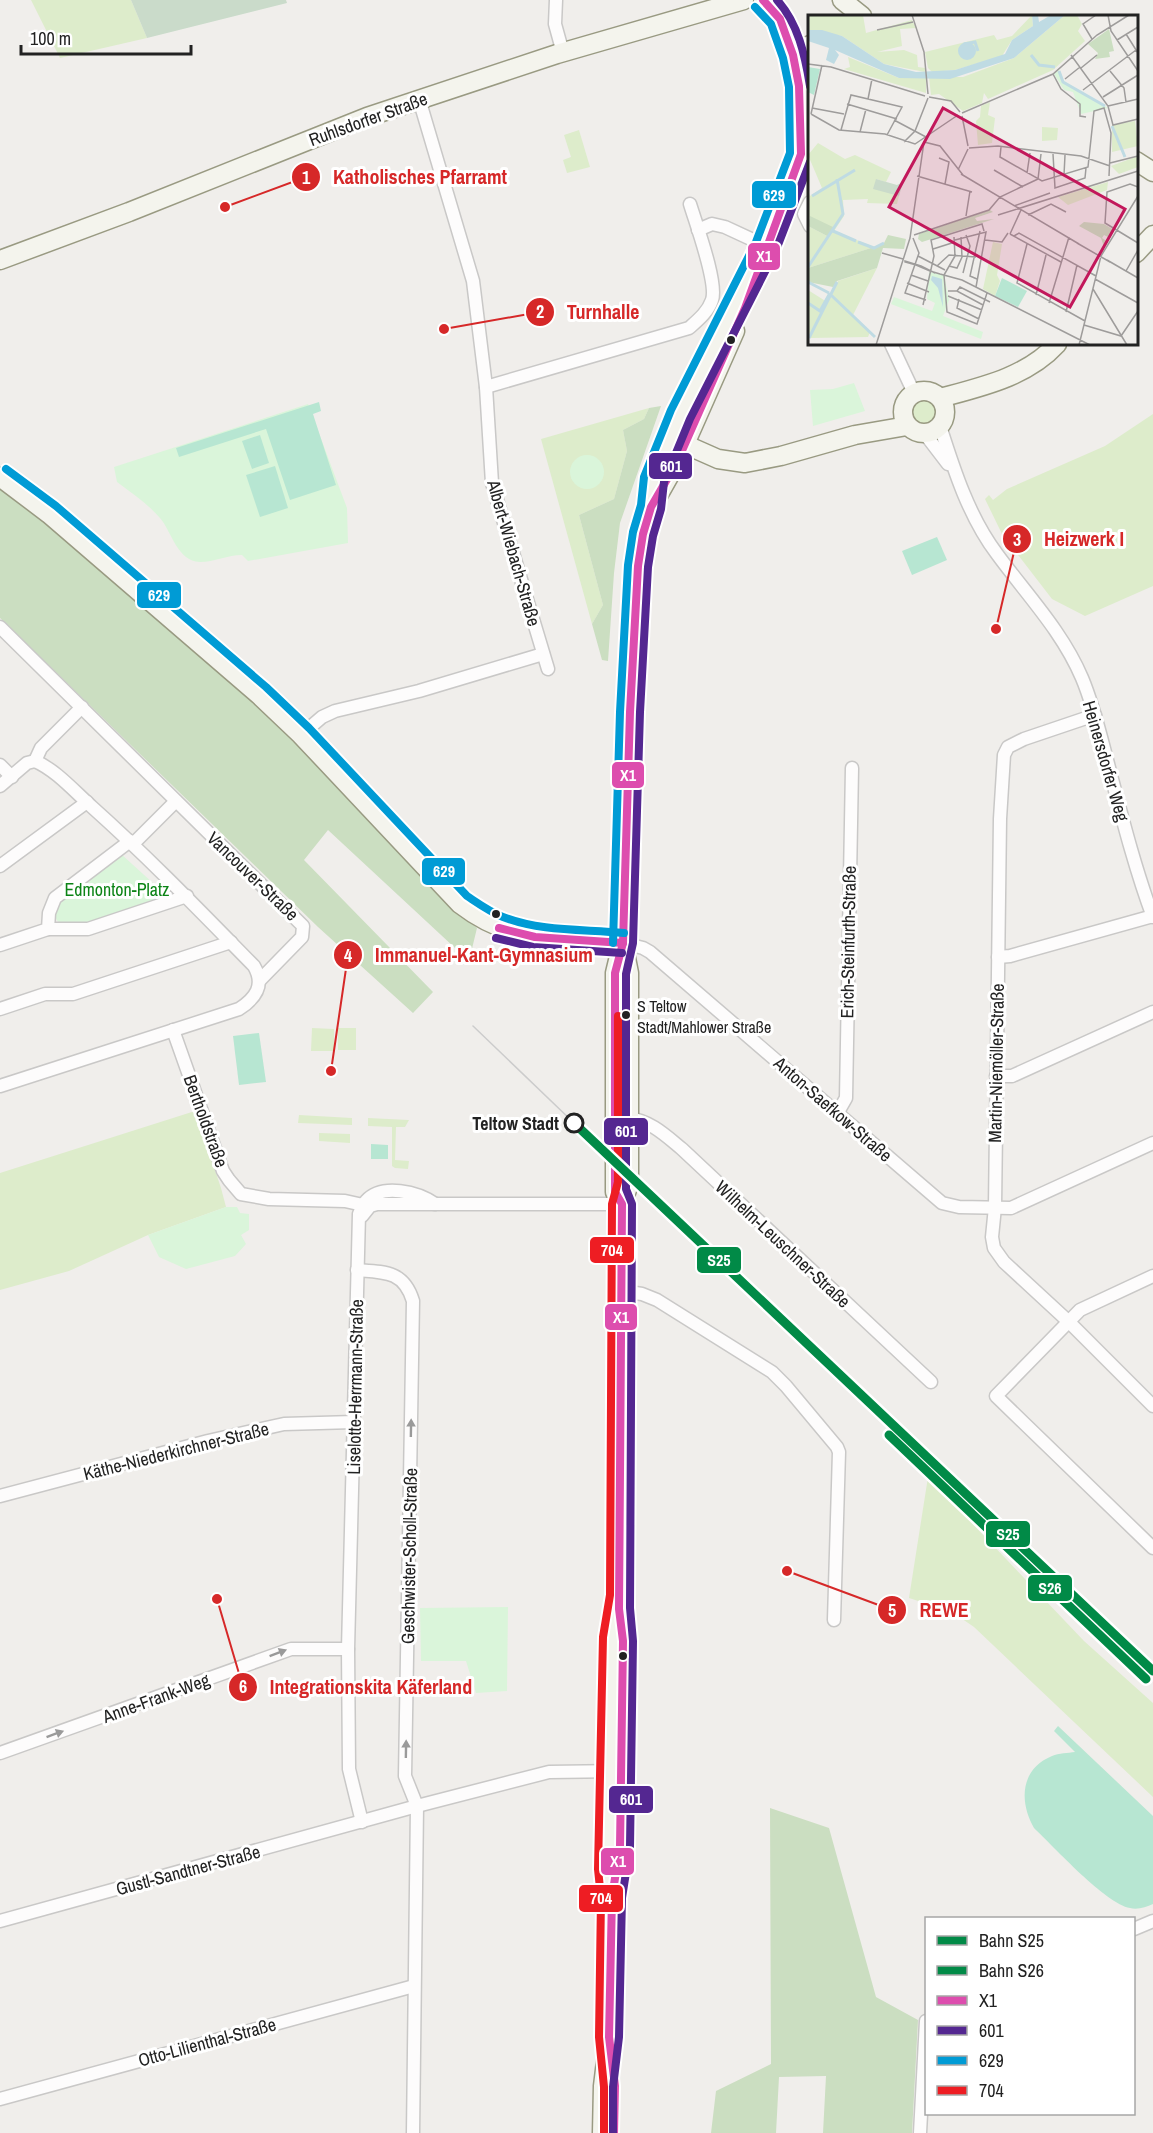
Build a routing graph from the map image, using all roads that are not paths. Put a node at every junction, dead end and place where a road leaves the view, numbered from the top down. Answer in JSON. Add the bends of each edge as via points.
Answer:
{"nodes":[{"id":1,"x":556,"y":0,"type":"edge"},
{"id":2,"x":744,"y":0,"type":"edge"},
{"id":3,"x":763,"y":0,"type":"edge"},
{"id":4,"x":842,"y":0,"type":"edge"},
{"id":5,"x":861,"y":15,"type":"edge"},
{"id":6,"x":808,"y":46,"type":"edge"},
{"id":7,"x":563,"y":52,"type":"junction"},
{"id":8,"x":793,"y":55,"type":"junction"},
{"id":9,"x":419,"y":99,"type":"junction"},
{"id":10,"x":1138,"y":152,"type":"edge"},
{"id":11,"x":1153,"y":159,"type":"edge"},
{"id":12,"x":1138,"y":161,"type":"edge"},
{"id":13,"x":1153,"y":172,"type":"edge"},
{"id":14,"x":690,"y":204,"type":"dead end"},
{"id":15,"x":808,"y":204,"type":"edge"},
{"id":16,"x":808,"y":222,"type":"edge"},
{"id":17,"x":698,"y":230,"type":"junction"},
{"id":18,"x":1152,"y":234,"type":"edge"},
{"id":19,"x":766,"y":246,"type":"junction"},
{"id":20,"x":1138,"y":252,"type":"edge"},
{"id":21,"x":0,"y":260,"type":"edge"},
{"id":22,"x":891,"y":345,"type":"edge"},
{"id":23,"x":1056,"y":345,"type":"edge"},
{"id":24,"x":486,"y":387,"type":"junction"},
{"id":25,"x":914,"y":393,"type":"junction"},
{"id":26,"x":937,"y":418,"type":"junction"},
{"id":27,"x":905,"y":419,"type":"junction"},
{"id":28,"x":677,"y":441,"type":"junction"},
{"id":29,"x":0,"y":477,"type":"edge"},
{"id":30,"x":0,"y":627,"type":"edge"},
{"id":31,"x":543,"y":654,"type":"junction"},
{"id":32,"x":548,"y":669,"type":"dead end"},
{"id":33,"x":82,"y":707,"type":"junction"},
{"id":34,"x":1095,"y":715,"type":"junction"},
{"id":35,"x":302,"y":735,"type":"junction"},
{"id":36,"x":35,"y":762,"type":"junction"},
{"id":37,"x":0,"y":765,"type":"edge"},
{"id":38,"x":852,"y":768,"type":"dead end"},
{"id":39,"x":12,"y":777,"type":"junction"},
{"id":40,"x":0,"y":786,"type":"edge"},
{"id":41,"x":176,"y":801,"type":"junction"},
{"id":42,"x":87,"y":802,"type":"junction"},
{"id":43,"x":131,"y":842,"type":"junction"},
{"id":44,"x":0,"y":866,"type":"edge"},
{"id":45,"x":187,"y":896,"type":"junction"},
{"id":46,"x":1153,"y":917,"type":"edge"},
{"id":47,"x":48,"y":929,"type":"junction"},
{"id":48,"x":231,"y":942,"type":"junction"},
{"id":49,"x":622,"y":943,"type":"junction"},
{"id":50,"x":0,"y":945,"type":"edge"},
{"id":51,"x":998,"y":957,"type":"junction"},
{"id":52,"x":260,"y":980,"type":"junction"},
{"id":53,"x":0,"y":1009,"type":"edge"},
{"id":54,"x":1153,"y":1012,"type":"edge"},
{"id":55,"x":173,"y":1030,"type":"junction"},
{"id":56,"x":996,"y":1076,"type":"junction"},
{"id":57,"x":0,"y":1086,"type":"edge"},
{"id":58,"x":838,"y":1113,"type":"junction"},
{"id":59,"x":628,"y":1118,"type":"junction"},
{"id":60,"x":1153,"y":1143,"type":"edge"},
{"id":61,"x":622,"y":1178,"type":"junction"},
{"id":62,"x":435,"y":1203,"type":"junction"},
{"id":63,"x":622,"y":1204,"type":"junction"},
{"id":64,"x":363,"y":1205,"type":"junction"},
{"id":65,"x":995,"y":1207,"type":"junction"},
{"id":66,"x":359,"y":1222,"type":"junction"},
{"id":67,"x":357,"y":1270,"type":"junction"},
{"id":68,"x":1153,"y":1276,"type":"edge"},
{"id":69,"x":622,"y":1291,"type":"junction"},
{"id":70,"x":1068,"y":1322,"type":"junction"},
{"id":71,"x":931,"y":1382,"type":"dead end"},
{"id":72,"x":1153,"y":1406,"type":"edge"},
{"id":73,"x":354,"y":1422,"type":"junction"},
{"id":74,"x":0,"y":1496,"type":"edge"},
{"id":75,"x":1153,"y":1548,"type":"edge"},
{"id":76,"x":834,"y":1620,"type":"dead end"},
{"id":77,"x":348,"y":1648,"type":"junction"},
{"id":78,"x":0,"y":1753,"type":"edge"},
{"id":79,"x":616,"y":1771,"type":"junction"},
{"id":80,"x":417,"y":1806,"type":"junction"},
{"id":81,"x":362,"y":1822,"type":"junction"},
{"id":82,"x":0,"y":1921,"type":"edge"},
{"id":83,"x":1153,"y":1921,"type":"edge"},
{"id":84,"x":1135,"y":1929,"type":"edge"},
{"id":85,"x":414,"y":1986,"type":"junction"},
{"id":86,"x":609,"y":2037,"type":"junction"},
{"id":87,"x":925,"y":2040,"type":"edge"},
{"id":88,"x":0,"y":2099,"type":"edge"},
{"id":89,"x":413,"y":2133,"type":"edge"},
{"id":90,"x":602,"y":2133,"type":"edge"},
{"id":91,"x":614,"y":2133,"type":"edge"},
{"id":92,"x":920,"y":2133,"type":"edge"}],
"edges":[{"from":1,"to":7,"type":"street","via":[[555,24]]},
{"from":2,"to":7,"type":"main road","name":"Ruhlsdorfer Straße"},
{"from":3,"to":8,"type":"main road","via":[[780,19]]},
{"from":4,"to":5,"type":"main road"},
{"from":6,"to":8,"type":"main road"},
{"from":7,"to":9,"type":"main road","name":"Ruhlsdorfer Straße"},
{"from":8,"to":19,"type":"main road","via":[[799,86],[801,154]]},
{"from":9,"to":21,"type":"main road","name":"Ruhlsdorfer Straße"},
{"from":9,"to":24,"type":"street","name":"Albert-Wiebach-Straße","via":[[473,281]]},
{"from":10,"to":11,"type":"main road"},
{"from":12,"to":13,"type":"main road"},
{"from":14,"to":17,"type":"street"},
{"from":15,"to":16,"type":"street","via":[[804,214]]},
{"from":17,"to":19,"type":"street","via":[[712,224],[725,227]]},
{"from":17,"to":24,"type":"street","via":[[713,298],[702,317],[689,328]]},
{"from":18,"to":20,"type":"main road"},
{"from":19,"to":28,"type":"main road","via":[[745,308]]},
{"from":22,"to":25,"type":"street"},
{"from":23,"to":26,"type":"main road","via":[[1022,371],[987,386]]},
{"from":24,"to":31,"type":"street","name":"Albert-Wiebach-Straße","via":[[492,483]]},
{"from":25,"to":26,"type":"main road","via":[[928,391]]},
{"from":25,"to":27,"type":"main road","via":[[905,401]]},
{"from":26,"to":27,"type":"main road","via":[[919,433]]},
{"from":26,"to":34,"type":"street","name":"Heinersdorfer Weg","via":[[972,510],[991,544],[1043,611],[1074,660]]},
{"from":27,"to":28,"type":"main road","via":[[745,463],[718,459]]},
{"from":28,"to":49,"type":"main road","via":[[665,484],[651,507],[638,566]]},
{"from":29,"to":35,"type":"main road","via":[[49,514]]},
{"from":30,"to":33,"type":"street","name":"Vancouver-Straße"},
{"from":31,"to":32,"type":"street","name":"Albert-Wiebach-Straße"},
{"from":31,"to":35,"type":"street","via":[[335,711]]},
{"from":33,"to":36,"type":"street","via":[[41,748]]},
{"from":33,"to":41,"type":"street","name":"Vancouver-Straße"},
{"from":34,"to":46,"type":"street","name":"Heinersdorfer Weg"},
{"from":34,"to":51,"type":"street","name":"Martin-Niemöller-Straße","via":[[1023,739],[1008,747],[1004,755]]},
{"from":35,"to":49,"type":"main road","via":[[460,904],[483,920],[535,937]]},
{"from":36,"to":39,"type":"street","via":[[27,763]]},
{"from":36,"to":42,"type":"street","via":[[44,765]]},
{"from":37,"to":39,"type":"street"},
{"from":38,"to":58,"type":"street","name":"Erich-Steinfurth-Straße","via":[[846,1098]]},
{"from":39,"to":40,"type":"street"},
{"from":41,"to":43,"type":"street"},
{"from":41,"to":52,"type":"street","name":"Vancouver-Straße","via":[[303,926],[302,937]]},
{"from":42,"to":43,"type":"street"},
{"from":42,"to":44,"type":"street"},
{"from":43,"to":45,"type":"street"},
{"from":43,"to":47,"type":"street","via":[[55,898]]},
{"from":45,"to":47,"type":"street","via":[[88,929]]},
{"from":45,"to":48,"type":"street"},
{"from":46,"to":51,"type":"street"},
{"from":47,"to":50,"type":"street"},
{"from":48,"to":52,"type":"street","via":[[254,966]]},
{"from":48,"to":53,"type":"street","via":[[73,994],[45,994]]},
{"from":49,"to":58,"type":"street","name":"Anton-Saefkow-Straße","via":[[650,952]]},
{"from":49,"to":59,"type":"main road","via":[[628,974]]},
{"from":49,"to":61,"type":"main road","via":[[615,973],[614,1103]]},
{"from":51,"to":56,"type":"street","name":"Martin-Niemöller-Straße"},
{"from":52,"to":55,"type":"street","name":"Vancouver-Straße","via":[[253,999],[239,1009]]},
{"from":54,"to":56,"type":"street","via":[[1012,1076]]},
{"from":55,"to":57,"type":"street"},
{"from":55,"to":64,"type":"street","name":"Bertholdstraße","via":[[223,1171],[242,1194]]},
{"from":56,"to":65,"type":"street","name":"Martin-Niemöller-Straße"},
{"from":58,"to":65,"type":"street","name":"Anton-Saefkow-Straße","via":[[942,1203]]},
{"from":59,"to":61,"type":"main road"},
{"from":59,"to":71,"type":"street","name":"Wilhelm-Leuschner-Straße","via":[[654,1126],[682,1149]]},
{"from":60,"to":65,"type":"street","name":"Anton-Saefkow-Straße","via":[[1011,1208]]},
{"from":61,"to":63,"type":"main road","via":[[615,1192]]},
{"from":62,"to":63,"type":"street"},
{"from":62,"to":64,"type":"street","via":[[416,1194],[384,1192],[370,1197]]},
{"from":62,"to":66,"type":"street","via":[[377,1204],[364,1211]]},
{"from":63,"to":69,"type":"main road"},
{"from":64,"to":66,"type":"street","name":"Liselotte-Herrmann-Straße"},
{"from":65,"to":70,"type":"street","name":"Martin-Niemöller-Straße","via":[[994,1248]]},
{"from":66,"to":67,"type":"street","name":"Liselotte-Herrmann-Straße"},
{"from":67,"to":73,"type":"street","name":"Liselotte-Herrmann-Straße"},
{"from":80,"to":67,"type":"street","name":"Geschwister-Scholl-Straße","one_way":true,"via":[[405,1776],[413,1300],[409,1287],[400,1278],[380,1271]]},
{"from":68,"to":70,"type":"street","via":[[1080,1310]]},
{"from":69,"to":76,"type":"street","via":[[657,1300],[772,1372],[837,1447]]},
{"from":69,"to":79,"type":"main road","via":[[619,1609],[623,1641]]},
{"from":70,"to":72,"type":"street","name":"Martin-Niemöller-Straße"},
{"from":70,"to":75,"type":"street","via":[[996,1396]]},
{"from":73,"to":74,"type":"street","name":"Käthe-Niederkirchner-Straße","via":[[270,1427]]},
{"from":73,"to":77,"type":"street","name":"Liselotte-Herrmann-Straße"},
{"from":78,"to":77,"type":"street","name":"Anne-Frank-Weg","one_way":true,"via":[[291,1648]]},
{"from":77,"to":81,"type":"street","name":"Liselotte-Herrmann-Straße","via":[[349,1769]]},
{"from":79,"to":80,"type":"street","name":"Gustl-Sandtner-Straße","via":[[549,1772]]},
{"from":79,"to":86,"type":"main road","via":[[620,1848],[612,1897]]},
{"from":80,"to":81,"type":"street","name":"Gustl-Sandtner-Straße"},
{"from":80,"to":85,"type":"street","name":"Geschwister-Scholl-Straße"},
{"from":81,"to":82,"type":"street","name":"Gustl-Sandtner-Straße"},
{"from":83,"to":84,"type":"street"},
{"from":85,"to":88,"type":"street","name":"Otto-Lilienthal-Straße"},
{"from":85,"to":89,"type":"street","name":"Geschwister-Scholl-Straße"},
{"from":86,"to":90,"type":"main road"},
{"from":86,"to":91,"type":"main road","via":[[615,2086]]},
{"from":87,"to":92,"type":"street"}]}
